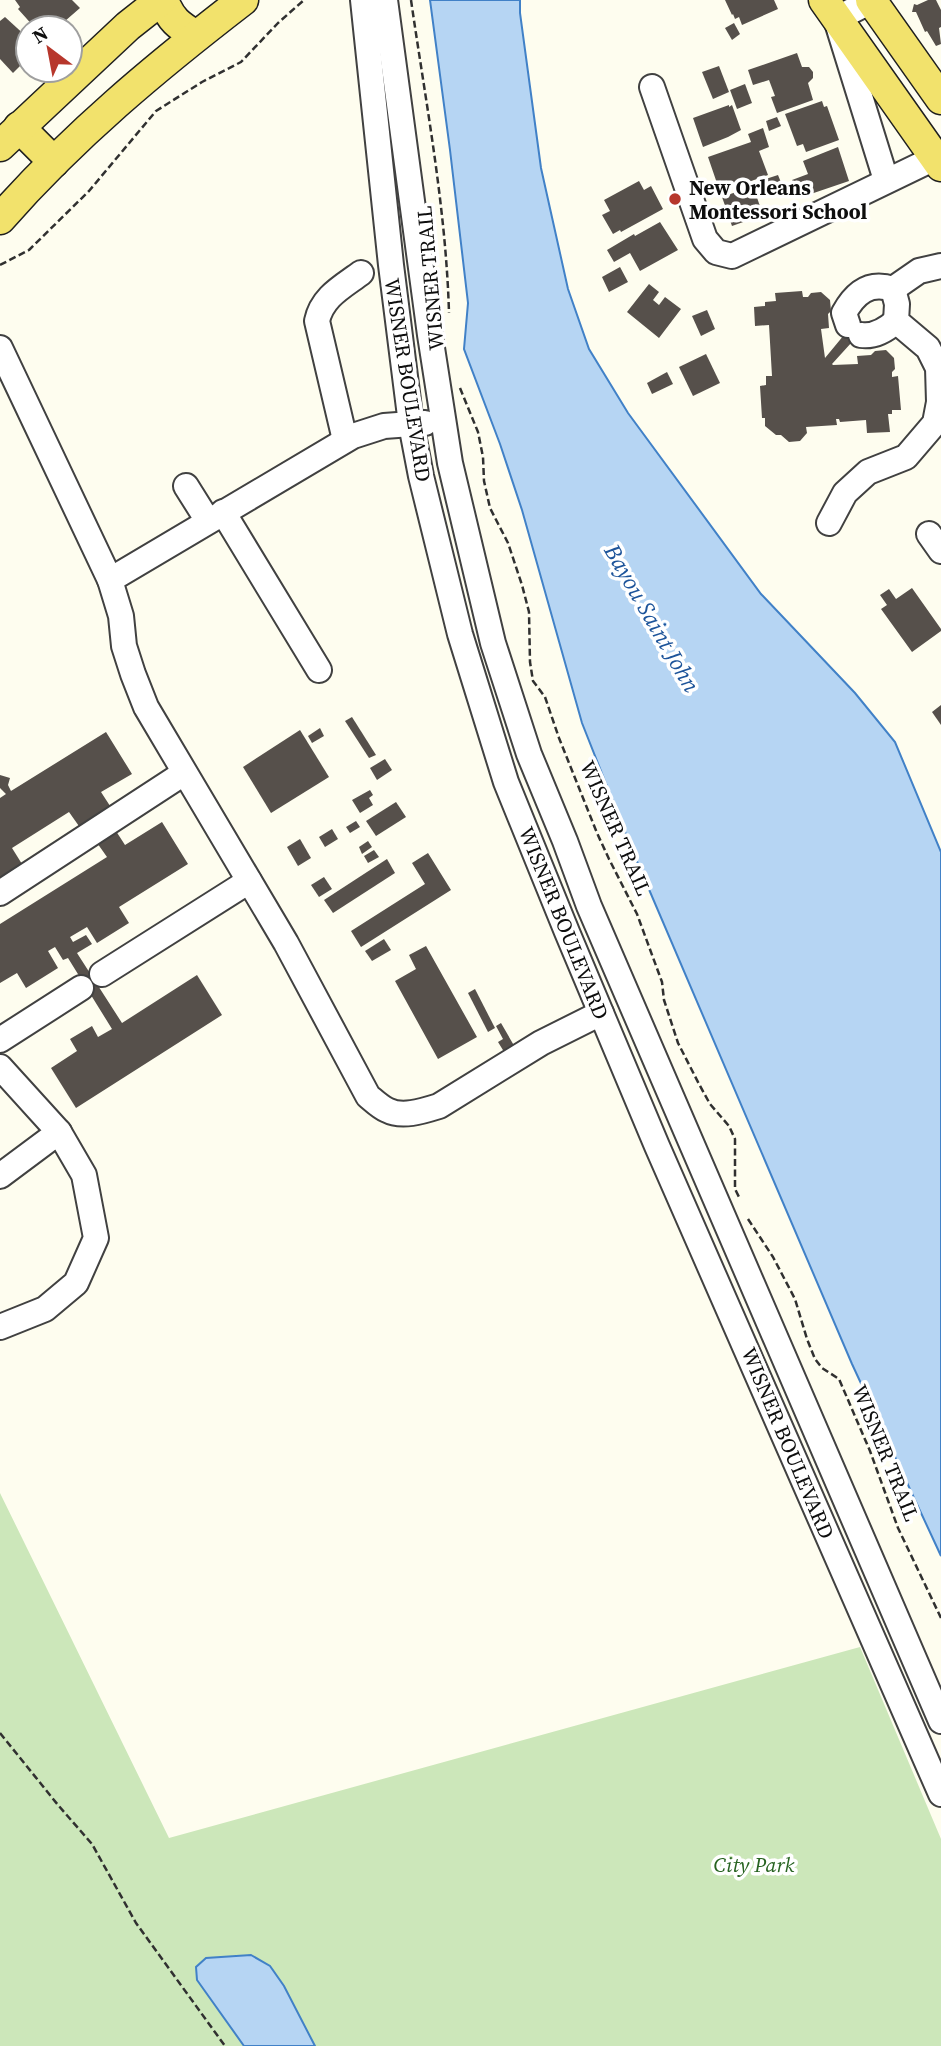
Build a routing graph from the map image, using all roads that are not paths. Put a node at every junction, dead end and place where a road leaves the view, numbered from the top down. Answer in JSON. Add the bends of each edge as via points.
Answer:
{"nodes":[{"id":1,"x":162,"y":0,"type":"edge"},
{"id":2,"x":243,"y":0,"type":"edge"},
{"id":3,"x":363,"y":0,"type":"edge"},
{"id":4,"x":385,"y":0,"type":"edge"},
{"id":5,"x":871,"y":0,"type":"edge"},
{"id":6,"x":830,"y":10,"type":"edge"},
{"id":7,"x":196,"y":36,"type":"junction"},
{"id":8,"x":652,"y":87,"type":"dead end"},
{"id":9,"x":941,"y":99,"type":"edge"},
{"id":10,"x":9,"y":136,"type":"edge"},
{"id":11,"x":939,"y":159,"type":"edge"},
{"id":12,"x":54,"y":162,"type":"junction"},
{"id":13,"x":886,"y":180,"type":"junction"},
{"id":14,"x":0,"y":219,"type":"edge"},
{"id":15,"x":421,"y":264,"type":"junction"},
{"id":16,"x":391,"y":265,"type":"junction"},
{"id":17,"x":941,"y":266,"type":"edge"},
{"id":18,"x":361,"y":273,"type":"dead end"},
{"id":19,"x":893,"y":289,"type":"junction"},
{"id":20,"x":896,"y":321,"type":"junction"},
{"id":21,"x":0,"y":348,"type":"edge"},
{"id":22,"x":443,"y":421,"type":"junction"},
{"id":23,"x":411,"y":425,"type":"junction"},
{"id":24,"x":345,"y":440,"type":"junction"},
{"id":25,"x":186,"y":486,"type":"dead end"},
{"id":26,"x":216,"y":516,"type":"junction"},
{"id":27,"x":829,"y":523,"type":"dead end"},
{"id":28,"x":110,"y":580,"type":"junction"},
{"id":29,"x":319,"y":670,"type":"dead end"},
{"id":30,"x":184,"y":773,"type":"junction"},
{"id":31,"x":249,"y":881,"type":"junction"},
{"id":32,"x":0,"y":893,"type":"edge"},
{"id":33,"x":102,"y":974,"type":"dead end"},
{"id":34,"x":81,"y":988,"type":"dead end"},
{"id":35,"x":601,"y":1013,"type":"junction"},
{"id":36,"x":0,"y":1040,"type":"edge"},
{"id":37,"x":0,"y":1067,"type":"edge"},
{"id":38,"x":59,"y":1132,"type":"junction"},
{"id":39,"x":0,"y":1176,"type":"edge"},
{"id":40,"x":0,"y":1327,"type":"edge"},
{"id":41,"x":941,"y":1721,"type":"edge"},
{"id":42,"x":941,"y":1794,"type":"edge"}],
"edges":[{"from":1,"to":7,"type":"main road","via":[[169,16]]},
{"from":1,"to":10,"type":"main road"},
{"from":2,"to":7,"type":"main road"},
{"from":3,"to":16,"type":"street","name":"WISNER BOULEVARD"},
{"from":4,"to":15,"type":"street","name":"WISNER BOULEVARD"},
{"from":5,"to":6,"type":"street"},
{"from":5,"to":9,"type":"main road"},
{"from":6,"to":11,"type":"main road"},
{"from":6,"to":13,"type":"street"},
{"from":7,"to":12,"type":"main road","via":[[118,100]]},
{"from":8,"to":13,"type":"street","via":[[705,239],[716,252],[732,256]]},
{"from":10,"to":12,"type":"main road"},
{"from":11,"to":13,"type":"street"},
{"from":12,"to":14,"type":"main road"},
{"from":15,"to":16,"type":"street"},
{"from":15,"to":22,"type":"street","name":"WISNER BOULEVARD"},
{"from":16,"to":23,"type":"street","name":"WISNER BOULEVARD"},
{"from":17,"to":19,"type":"street","via":[[919,271]]},
{"from":18,"to":24,"type":"street","via":[[325,301],[317,321]]},
{"from":19,"to":20,"type":"street"},
{"from":19,"to":20,"type":"street","via":[[881,285],[864,290],[844,313],[855,330],[869,336]]},
{"from":20,"to":27,"type":"street","via":[[928,348],[938,368],[935,424],[906,457],[868,472],[845,493]]},
{"from":21,"to":28,"type":"street"},
{"from":22,"to":23,"type":"street"},
{"from":22,"to":41,"type":"street","name":"WISNER BOULEVARD","via":[[487,617],[528,754],[589,906]]},
{"from":23,"to":24,"type":"street","via":[[384,426]]},
{"from":23,"to":35,"type":"street","name":"WISNER BOULEVARD","via":[[460,635],[506,782]]},
{"from":24,"to":26,"type":"street"},
{"from":25,"to":26,"type":"street"},
{"from":26,"to":28,"type":"street"},
{"from":26,"to":29,"type":"street"},
{"from":28,"to":30,"type":"street","via":[[132,674]]},
{"from":30,"to":31,"type":"street"},
{"from":30,"to":32,"type":"street"},
{"from":31,"to":33,"type":"street"},
{"from":31,"to":35,"type":"street","via":[[368,1096],[388,1111],[401,1114],[439,1107]]},
{"from":34,"to":36,"type":"street"},
{"from":35,"to":42,"type":"street","name":"WISNER BOULEVARD"},
{"from":37,"to":38,"type":"street"},
{"from":38,"to":39,"type":"street"},
{"from":38,"to":40,"type":"street","via":[[84,1175],[96,1238],[76,1283],[45,1309]]}]}
